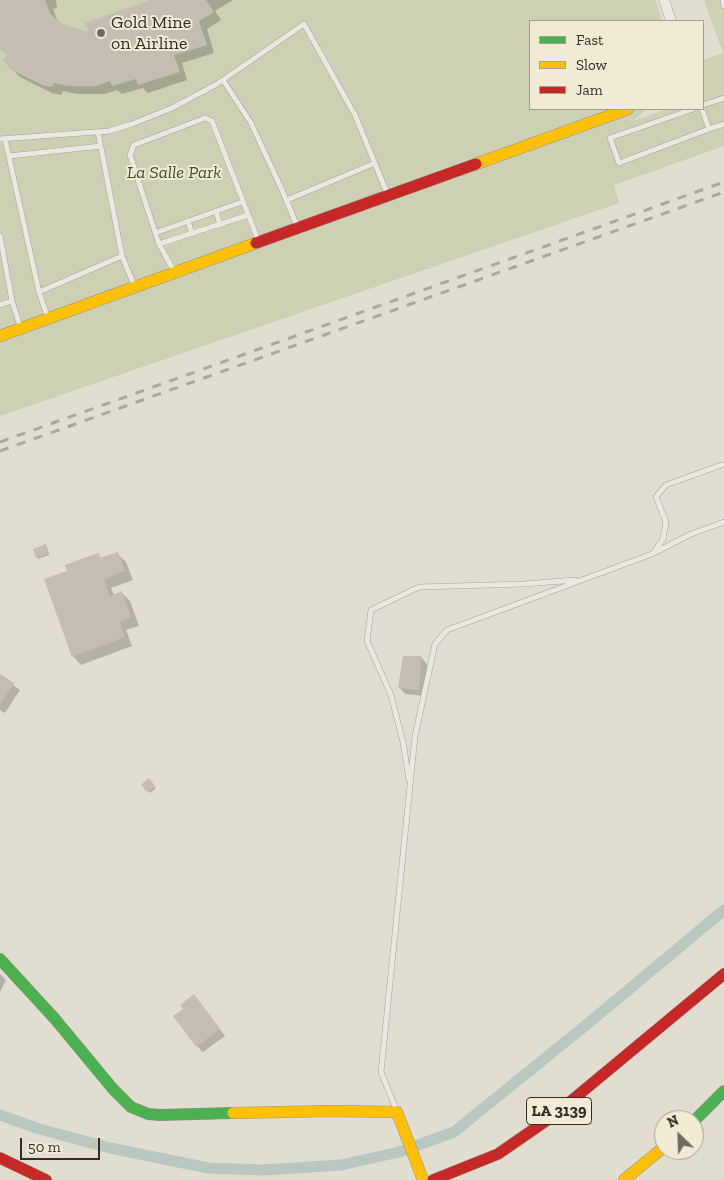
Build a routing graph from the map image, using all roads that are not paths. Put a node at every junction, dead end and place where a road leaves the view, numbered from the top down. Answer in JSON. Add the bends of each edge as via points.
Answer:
{"nodes":[{"id":1,"x":664,"y":0,"type":"edge"},
{"id":2,"x":723,"y":0,"type":"edge"},
{"id":3,"x":724,"y":6,"type":"edge"},
{"id":4,"x":671,"y":20,"type":"edge"},
{"id":5,"x":223,"y":80,"type":"junction"},
{"id":6,"x":724,"y":98,"type":"edge"},
{"id":7,"x":704,"y":106,"type":"edge"},
{"id":8,"x":625,"y":110,"type":"edge"},
{"id":9,"x":690,"y":110,"type":"edge"},
{"id":10,"x":703,"y":110,"type":"edge"},
{"id":11,"x":724,"y":124,"type":"edge"},
{"id":12,"x":709,"y":130,"type":"junction"},
{"id":13,"x":98,"y":132,"type":"junction"},
{"id":14,"x":2,"y":139,"type":"edge"},
{"id":15,"x":101,"y":146,"type":"junction"},
{"id":16,"x":9,"y":156,"type":"junction"},
{"id":17,"x":375,"y":163,"type":"junction"},
{"id":18,"x":388,"y":194,"type":"junction"},
{"id":19,"x":286,"y":200,"type":"junction"},
{"id":20,"x":242,"y":202,"type":"junction"},
{"id":21,"x":216,"y":211,"type":"junction"},
{"id":22,"x":248,"y":215,"type":"junction"},
{"id":23,"x":188,"y":221,"type":"junction"},
{"id":24,"x":220,"y":225,"type":"junction"},
{"id":25,"x":298,"y":228,"type":"junction"},
{"id":26,"x":155,"y":233,"type":"junction"},
{"id":27,"x":192,"y":234,"type":"junction"},
{"id":28,"x":0,"y":236,"type":"edge"},
{"id":29,"x":259,"y":242,"type":"junction"},
{"id":30,"x":159,"y":244,"type":"junction"},
{"id":31,"x":122,"y":256,"type":"junction"},
{"id":32,"x":175,"y":273,"type":"junction"},
{"id":33,"x":136,"y":288,"type":"junction"},
{"id":34,"x":39,"y":292,"type":"junction"},
{"id":35,"x":12,"y":301,"type":"junction"},
{"id":36,"x":0,"y":305,"type":"edge"},
{"id":37,"x":49,"y":318,"type":"junction"},
{"id":38,"x":20,"y":328,"type":"junction"},
{"id":39,"x":0,"y":336,"type":"edge"},
{"id":40,"x":724,"y":464,"type":"edge"},
{"id":41,"x":724,"y":522,"type":"edge"},
{"id":42,"x":652,"y":554,"type":"junction"},
{"id":43,"x":583,"y":579,"type":"junction"},
{"id":44,"x":410,"y":788,"type":"junction"},
{"id":45,"x":0,"y":959,"type":"edge"},
{"id":46,"x":724,"y":974,"type":"edge"},
{"id":47,"x":724,"y":1092,"type":"edge"},
{"id":48,"x":704,"y":1111,"type":"edge"},
{"id":49,"x":397,"y":1112,"type":"junction"},
{"id":50,"x":654,"y":1155,"type":"edge"},
{"id":51,"x":0,"y":1158,"type":"edge"},
{"id":52,"x":422,"y":1175,"type":"edge"},
{"id":53,"x":46,"y":1180,"type":"edge"},
{"id":54,"x":433,"y":1180,"type":"edge"},
{"id":55,"x":624,"y":1180,"type":"edge"}],
"edges":[{"from":1,"to":4,"type":"street"},
{"from":2,"to":3,"type":"lane"},
{"from":5,"to":13,"type":"lane","via":[[172,108],[132,124]]},
{"from":5,"to":17,"type":"lane","via":[[304,24],[355,115]]},
{"from":5,"to":19,"type":"lane","via":[[251,123]]},
{"from":6,"to":7,"type":"lane"},
{"from":8,"to":18,"type":"main road"},
{"from":9,"to":12,"type":"lane","via":[[610,138],[619,163]]},
{"from":10,"to":12,"type":"lane"},
{"from":11,"to":12,"type":"lane"},
{"from":13,"to":14,"type":"lane"},
{"from":13,"to":15,"type":"lane"},
{"from":14,"to":16,"type":"lane"},
{"from":15,"to":16,"type":"lane"},
{"from":15,"to":31,"type":"lane"},
{"from":16,"to":34,"type":"lane"},
{"from":17,"to":18,"type":"lane"},
{"from":17,"to":19,"type":"lane"},
{"from":18,"to":25,"type":"main road"},
{"from":19,"to":25,"type":"lane"},
{"from":20,"to":21,"type":"lane"},
{"from":20,"to":22,"type":"lane"},
{"from":20,"to":26,"type":"lane","via":[[212,120],[205,118],[134,145],[130,155]]},
{"from":21,"to":23,"type":"lane"},
{"from":21,"to":24,"type":"lane"},
{"from":22,"to":24,"type":"lane"},
{"from":22,"to":29,"type":"lane"},
{"from":23,"to":26,"type":"lane"},
{"from":23,"to":27,"type":"lane"},
{"from":24,"to":27,"type":"lane"},
{"from":25,"to":29,"type":"main road"},
{"from":26,"to":30,"type":"lane"},
{"from":27,"to":30,"type":"lane"},
{"from":28,"to":35,"type":"lane"},
{"from":29,"to":32,"type":"main road"},
{"from":30,"to":32,"type":"lane"},
{"from":31,"to":33,"type":"lane"},
{"from":31,"to":34,"type":"lane"},
{"from":32,"to":33,"type":"main road"},
{"from":33,"to":37,"type":"main road"},
{"from":34,"to":37,"type":"lane"},
{"from":35,"to":36,"type":"lane"},
{"from":35,"to":38,"type":"lane"},
{"from":37,"to":38,"type":"main road"},
{"from":38,"to":39,"type":"main road"},
{"from":40,"to":42,"type":"lane","via":[[666,485],[656,497],[666,522],[663,539]]},
{"from":41,"to":42,"type":"lane","via":[[690,534]]},
{"from":42,"to":43,"type":"lane"},
{"from":43,"to":44,"type":"lane","via":[[447,630],[436,644],[415,736]]},
{"from":43,"to":44,"type":"lane","via":[[419,587],[371,610],[367,641],[391,695]]},
{"from":44,"to":49,"type":"lane","via":[[381,1072]]},
{"from":45,"to":49,"type":"main road","via":[[113,1089],[131,1107],[148,1114]]},
{"from":46,"to":54,"type":"main road","number":"LA 3139","via":[[553,1116],[498,1154]]},
{"from":47,"to":48,"type":"main road"},
{"from":49,"to":52,"type":"main road"},
{"from":50,"to":55,"type":"main road"},
{"from":51,"to":53,"type":"main road"}]}
